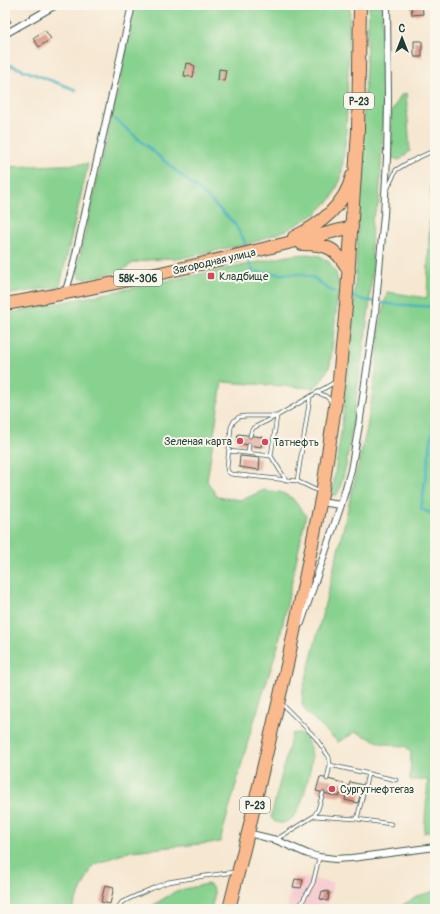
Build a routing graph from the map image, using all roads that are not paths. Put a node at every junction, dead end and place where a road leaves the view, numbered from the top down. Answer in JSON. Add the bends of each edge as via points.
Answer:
{"nodes":[{"id":1,"x":56,"y":5,"type":"edge"},
{"id":2,"x":132,"y":5,"type":"edge"},
{"id":3,"x":360,"y":5,"type":"edge"},
{"id":4,"x":387,"y":5,"type":"edge"},
{"id":5,"x":7,"y":33,"type":"dead end"},
{"id":6,"x":435,"y":150,"type":"edge"},
{"id":7,"x":356,"y":157,"type":"junction"},
{"id":8,"x":385,"y":193,"type":"junction"},
{"id":9,"x":352,"y":227,"type":"junction"},
{"id":10,"x":271,"y":247,"type":"junction"},
{"id":11,"x":349,"y":271,"type":"junction"},
{"id":12,"x":65,"y":294,"type":"junction"},
{"id":13,"x":5,"y":304,"type":"edge"},
{"id":14,"x":339,"y":380,"type":"junction"},
{"id":15,"x":316,"y":393,"type":"junction"},
{"id":16,"x":310,"y":397,"type":"junction"},
{"id":17,"x":334,"y":410,"type":"junction"},
{"id":18,"x":277,"y":416,"type":"junction"},
{"id":19,"x":250,"y":436,"type":"dead end"},
{"id":20,"x":249,"y":445,"type":"dead end"},
{"id":21,"x":229,"y":451,"type":"junction"},
{"id":22,"x":248,"y":453,"type":"junction"},
{"id":23,"x":271,"y":456,"type":"junction"},
{"id":24,"x":286,"y":480,"type":"junction"},
{"id":25,"x":297,"y":481,"type":"junction"},
{"id":26,"x":321,"y":498,"type":"junction"},
{"id":27,"x":341,"y":505,"type":"junction"},
{"id":28,"x":287,"y":665,"type":"junction"},
{"id":29,"x":279,"y":701,"type":"junction"},
{"id":30,"x":330,"y":765,"type":"junction"},
{"id":31,"x":368,"y":774,"type":"junction"},
{"id":32,"x":327,"y":778,"type":"dead end"},
{"id":33,"x":396,"y":780,"type":"dead end"},
{"id":34,"x":323,"y":793,"type":"dead end"},
{"id":35,"x":314,"y":816,"type":"junction"},
{"id":36,"x":358,"y":819,"type":"junction"},
{"id":37,"x":391,"y":824,"type":"dead end"},
{"id":38,"x":248,"y":833,"type":"junction"},
{"id":39,"x":276,"y":840,"type":"junction"},
{"id":40,"x":435,"y":847,"type":"edge"},
{"id":41,"x":319,"y":857,"type":"junction"},
{"id":42,"x":238,"y":872,"type":"junction"},
{"id":43,"x":117,"y":909,"type":"edge"},
{"id":44,"x":229,"y":909,"type":"edge"},
{"id":45,"x":298,"y":909,"type":"edge"}],
"edges":[{"from":1,"to":5,"type":"street"},
{"from":2,"to":12,"type":"street"},
{"from":3,"to":7,"type":"highway","number":"Р-23"},
{"from":4,"to":8,"type":"street","via":[[388,101]]},
{"from":6,"to":8,"type":"lane","via":[[396,170]]},
{"from":7,"to":9,"type":"highway","number":"Р-23"},
{"from":7,"to":10,"type":"highway","via":[[345,193],[330,213],[303,233]]},
{"from":8,"to":27,"type":"street","via":[[375,313],[360,418]]},
{"from":9,"to":10,"type":"highway","name":"Загородная улица","number":"58К-306"},
{"from":9,"to":11,"type":"highway","number":"Р-23"},
{"from":10,"to":11,"type":"highway","via":[[298,244],[326,246],[342,259]]},
{"from":10,"to":12,"type":"highway","name":"Загородная улица","number":"58К-306"},
{"from":11,"to":14,"type":"highway","number":"Р-23"},
{"from":12,"to":13,"type":"highway","name":"Загородная улица","number":"58К-306"},
{"from":14,"to":15,"type":"lane"},
{"from":14,"to":17,"type":"highway","number":"Р-23"},
{"from":15,"to":16,"type":"lane"},
{"from":15,"to":17,"type":"lane","via":[[329,398]]},
{"from":16,"to":18,"type":"lane"},
{"from":16,"to":25,"type":"lane"},
{"from":17,"to":26,"type":"highway","number":"Р-23"},
{"from":18,"to":19,"type":"lane","via":[[253,428]]},
{"from":18,"to":21,"type":"lane","via":[[239,417],[231,427]]},
{"from":18,"to":23,"type":"lane"},
{"from":20,"to":22,"type":"lane"},
{"from":21,"to":22,"type":"lane"},
{"from":21,"to":24,"type":"lane","via":[[228,472]]},
{"from":22,"to":23,"type":"lane"},
{"from":23,"to":24,"type":"lane"},
{"from":24,"to":25,"type":"lane"},
{"from":25,"to":26,"type":"lane"},
{"from":26,"to":27,"type":"street"},
{"from":26,"to":28,"type":"highway","number":"Р-23"},
{"from":27,"to":28,"type":"street"},
{"from":28,"to":29,"type":"highway","number":"Р-23"},
{"from":29,"to":30,"type":"lane","via":[[315,738],[329,757]]},
{"from":29,"to":38,"type":"highway","number":"Р-23"},
{"from":30,"to":31,"type":"lane"},
{"from":30,"to":32,"type":"lane"},
{"from":31,"to":33,"type":"lane"},
{"from":31,"to":36,"type":"lane"},
{"from":34,"to":35,"type":"lane"},
{"from":35,"to":36,"type":"lane"},
{"from":35,"to":39,"type":"lane"},
{"from":36,"to":37,"type":"lane"},
{"from":38,"to":39,"type":"street"},
{"from":38,"to":42,"type":"highway","number":"Р-23"},
{"from":39,"to":41,"type":"street"},
{"from":40,"to":41,"type":"street","via":[[352,858]]},
{"from":41,"to":45,"type":"lane","via":[[313,883]]},
{"from":42,"to":43,"type":"lane","via":[[168,882],[122,902]]},
{"from":42,"to":44,"type":"highway","number":"Р-23"}]}
